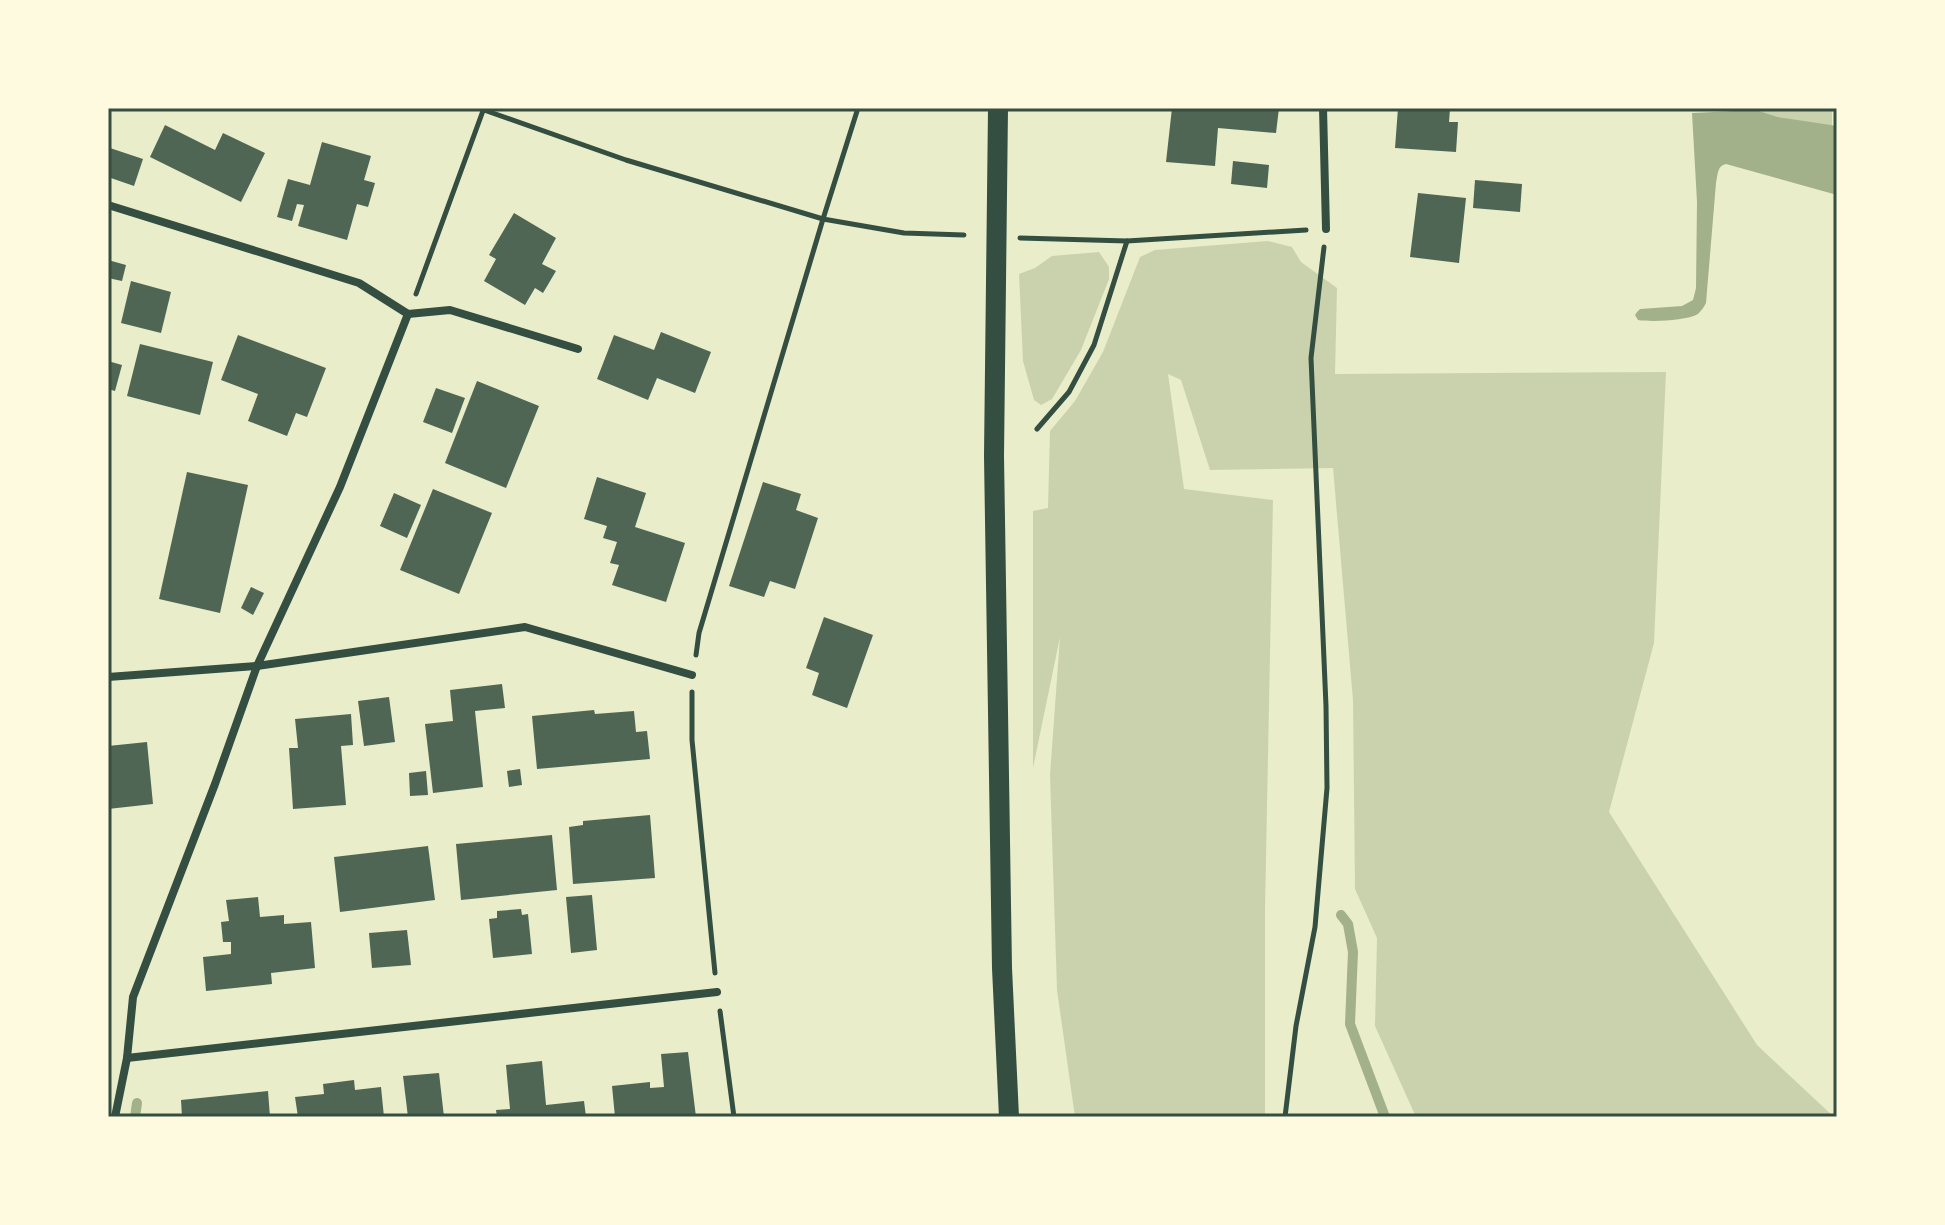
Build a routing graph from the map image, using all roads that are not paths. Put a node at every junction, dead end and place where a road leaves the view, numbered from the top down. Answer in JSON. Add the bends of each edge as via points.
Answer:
{"nodes":[{"id":1,"x":998,"y":108,"type":"edge"},
{"id":2,"x":1323,"y":108,"type":"edge"},
{"id":3,"x":108,"y":205,"type":"edge"},
{"id":4,"x":1326,"y":229,"type":"road end"},
{"id":5,"x":408,"y":314,"type":"junction"},
{"id":6,"x":578,"y":349,"type":"dead end"},
{"id":7,"x":257,"y":666,"type":"junction"},
{"id":8,"x":692,"y":675,"type":"road end"},
{"id":9,"x":108,"y":677,"type":"edge"},
{"id":10,"x":717,"y":992,"type":"road end"},
{"id":11,"x":127,"y":1058,"type":"junction"},
{"id":12,"x":115,"y":1117,"type":"edge"},
{"id":13,"x":1009,"y":1117,"type":"edge"}],
"edges":[{"from":1,"to":13,"type":"main road","via":[[994,456]]},
{"from":2,"to":4,"type":"street"},
{"from":3,"to":5,"type":"street","via":[[359,283]]},
{"from":5,"to":6,"type":"street","via":[[450,310]]},
{"from":5,"to":7,"type":"street","via":[[340,487]]},
{"from":7,"to":8,"type":"street","via":[[525,627]]},
{"from":7,"to":9,"type":"street"},
{"from":7,"to":11,"type":"street","via":[[133,997]]},
{"from":10,"to":11,"type":"street"},
{"from":11,"to":12,"type":"street"}]}
